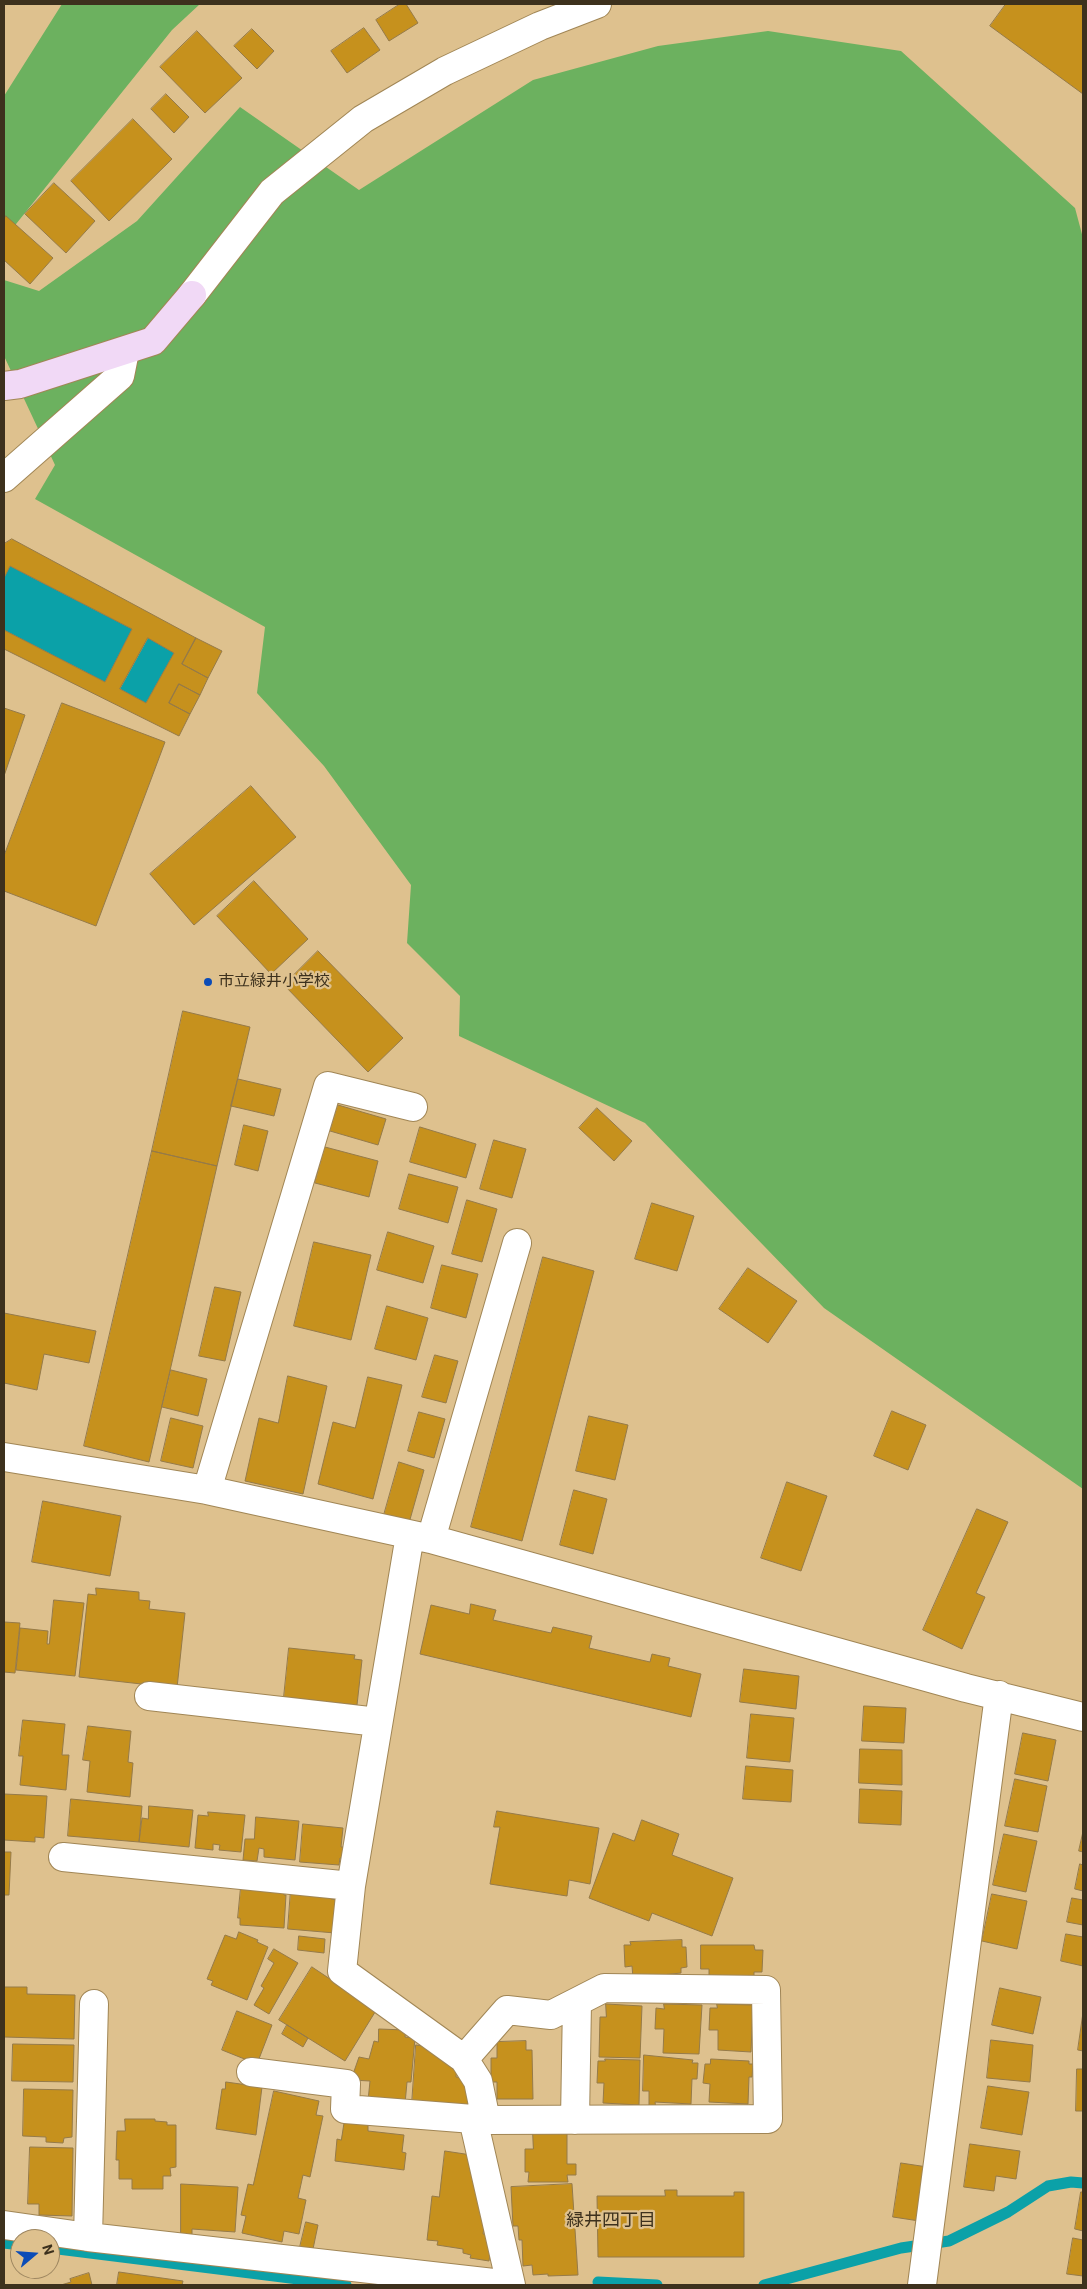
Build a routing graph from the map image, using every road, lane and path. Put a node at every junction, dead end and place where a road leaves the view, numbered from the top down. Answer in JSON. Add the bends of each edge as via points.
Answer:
{"nodes":[{"id":1,"x":597,"y":4,"type":"edge"},
{"id":2,"x":125,"y":351,"type":"junction"},
{"id":3,"x":4,"y":386,"type":"edge"},
{"id":4,"x":4,"y":478,"type":"edge"},
{"id":5,"x":413,"y":1108,"type":"dead end"},
{"id":6,"x":517,"y":1244,"type":"dead end"},
{"id":7,"x":4,"y":1457,"type":"edge"},
{"id":8,"x":207,"y":1490,"type":"junction"},
{"id":9,"x":420,"y":1537,"type":"junction"},
{"id":10,"x":999,"y":1695,"type":"junction"},
{"id":11,"x":148,"y":1696,"type":"dead end"},
{"id":12,"x":1083,"y":1717,"type":"edge"},
{"id":13,"x":378,"y":1722,"type":"junction"},
{"id":14,"x":63,"y":1858,"type":"dead end"},
{"id":15,"x":351,"y":1886,"type":"junction"},
{"id":16,"x":577,"y":2002,"type":"junction"},
{"id":17,"x":94,"y":2004,"type":"dead end"},
{"id":18,"x":464,"y":2059,"type":"junction"},
{"id":19,"x":251,"y":2072,"type":"dead end"},
{"id":20,"x":480,"y":2120,"type":"junction"},
{"id":21,"x":574,"y":2120,"type":"junction"},
{"id":22,"x":4,"y":2224,"type":"edge"},
{"id":23,"x":88,"y":2237,"type":"junction"},
{"id":24,"x":467,"y":2283,"type":"edge"},
{"id":25,"x":511,"y":2285,"type":"edge"},
{"id":26,"x":922,"y":2285,"type":"edge"}],
"edges":[{"from":1,"to":2,"type":"street","via":[[540,26],[445,71],[363,119],[272,192],[153,341]]},
{"from":2,"to":3,"type":"street","via":[[20,384]]},
{"from":2,"to":4,"type":"street","via":[[120,376]]},
{"from":5,"to":8,"type":"street","via":[[328,1086]]},
{"from":6,"to":9,"type":"street"},
{"from":7,"to":8,"type":"street"},
{"from":8,"to":9,"type":"street"},
{"from":9,"to":10,"type":"street"},
{"from":9,"to":13,"type":"street"},
{"from":10,"to":12,"type":"street"},
{"from":10,"to":26,"type":"street"},
{"from":11,"to":13,"type":"street"},
{"from":13,"to":15,"type":"street"},
{"from":14,"to":15,"type":"street"},
{"from":15,"to":18,"type":"street","via":[[342,1971]]},
{"from":16,"to":18,"type":"street","via":[[551,2015],[507,2010]]},
{"from":16,"to":21,"type":"street"},
{"from":16,"to":21,"type":"street","via":[[604,1988],[766,1990],[768,2119]]},
{"from":17,"to":23,"type":"street"},
{"from":18,"to":20,"type":"street","via":[[478,2081]]},
{"from":19,"to":20,"type":"street","via":[[346,2084],[345,2109]]},
{"from":20,"to":21,"type":"street"},
{"from":20,"to":25,"type":"street"},
{"from":22,"to":23,"type":"street"},
{"from":23,"to":24,"type":"street"},
{"from":24,"to":25,"type":"street"}]}
